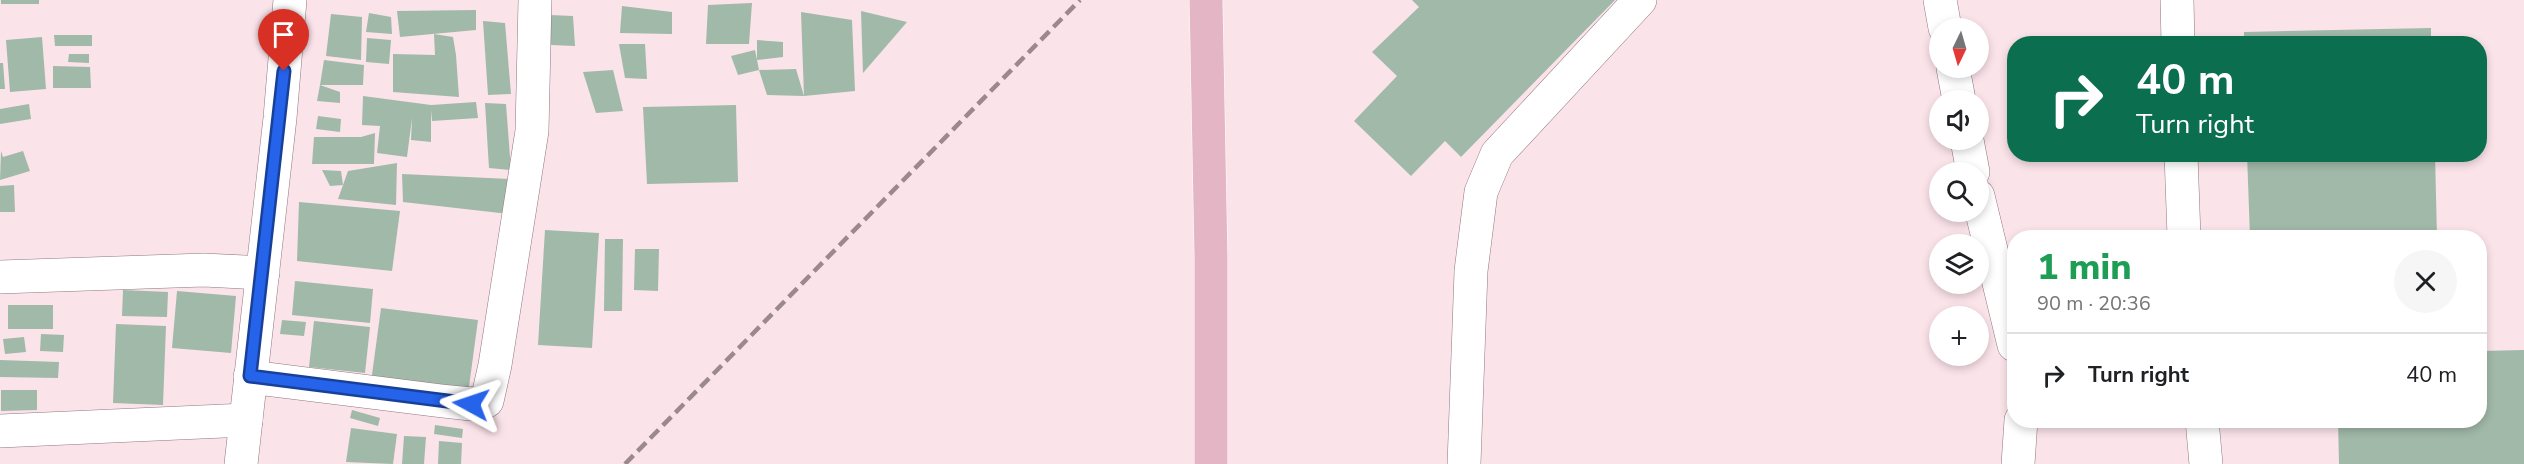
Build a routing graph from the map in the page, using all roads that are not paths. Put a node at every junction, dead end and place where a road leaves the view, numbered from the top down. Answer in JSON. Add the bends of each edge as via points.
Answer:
{"nodes":[{"id":1,"x":290,"y":0,"type":"edge"},
{"id":2,"x":536,"y":0,"type":"edge"},
{"id":3,"x":1206,"y":0,"type":"edge"},
{"id":4,"x":1640,"y":0,"type":"edge"},
{"id":5,"x":1941,"y":0,"type":"edge"},
{"id":6,"x":2176,"y":0,"type":"edge"},
{"id":7,"x":1944,"y":18,"type":"edge"},
{"id":8,"x":2178,"y":36,"type":"edge"},
{"id":9,"x":2181,"y":162,"type":"edge"},
{"id":10,"x":1984,"y":222,"type":"edge"},
{"id":11,"x":2184,"y":230,"type":"edge"},
{"id":12,"x":263,"y":273,"type":"junction"},
{"id":13,"x":0,"y":277,"type":"edge"},
{"id":14,"x":2007,"y":316,"type":"edge"},
{"id":15,"x":250,"y":376,"type":"junction"},
{"id":16,"x":246,"y":420,"type":"junction"},
{"id":17,"x":2020,"y":428,"type":"edge"},
{"id":18,"x":2203,"y":428,"type":"edge"},
{"id":19,"x":0,"y":431,"type":"edge"},
{"id":20,"x":242,"y":464,"type":"edge"},
{"id":21,"x":1210,"y":464,"type":"edge"},
{"id":22,"x":1464,"y":464,"type":"edge"},
{"id":23,"x":2018,"y":464,"type":"edge"},
{"id":24,"x":2206,"y":464,"type":"edge"}],
"edges":[{"from":1,"to":12,"type":"street"},
{"from":2,"to":15,"type":"street","via":[[532,131],[487,401],[442,402]]},
{"from":3,"to":21,"type":"main road"},
{"from":4,"to":22,"type":"street","via":[[1497,154],[1481,192],[1471,271]]},
{"from":5,"to":7,"type":"street"},
{"from":6,"to":8,"type":"street"},
{"from":9,"to":11,"type":"street"},
{"from":10,"to":14,"type":"street"},
{"from":12,"to":13,"type":"street","via":[[204,270]]},
{"from":12,"to":15,"type":"street"},
{"from":15,"to":16,"type":"street"},
{"from":16,"to":19,"type":"street"},
{"from":16,"to":20,"type":"street"},
{"from":17,"to":23,"type":"street"},
{"from":18,"to":24,"type":"street"}]}
